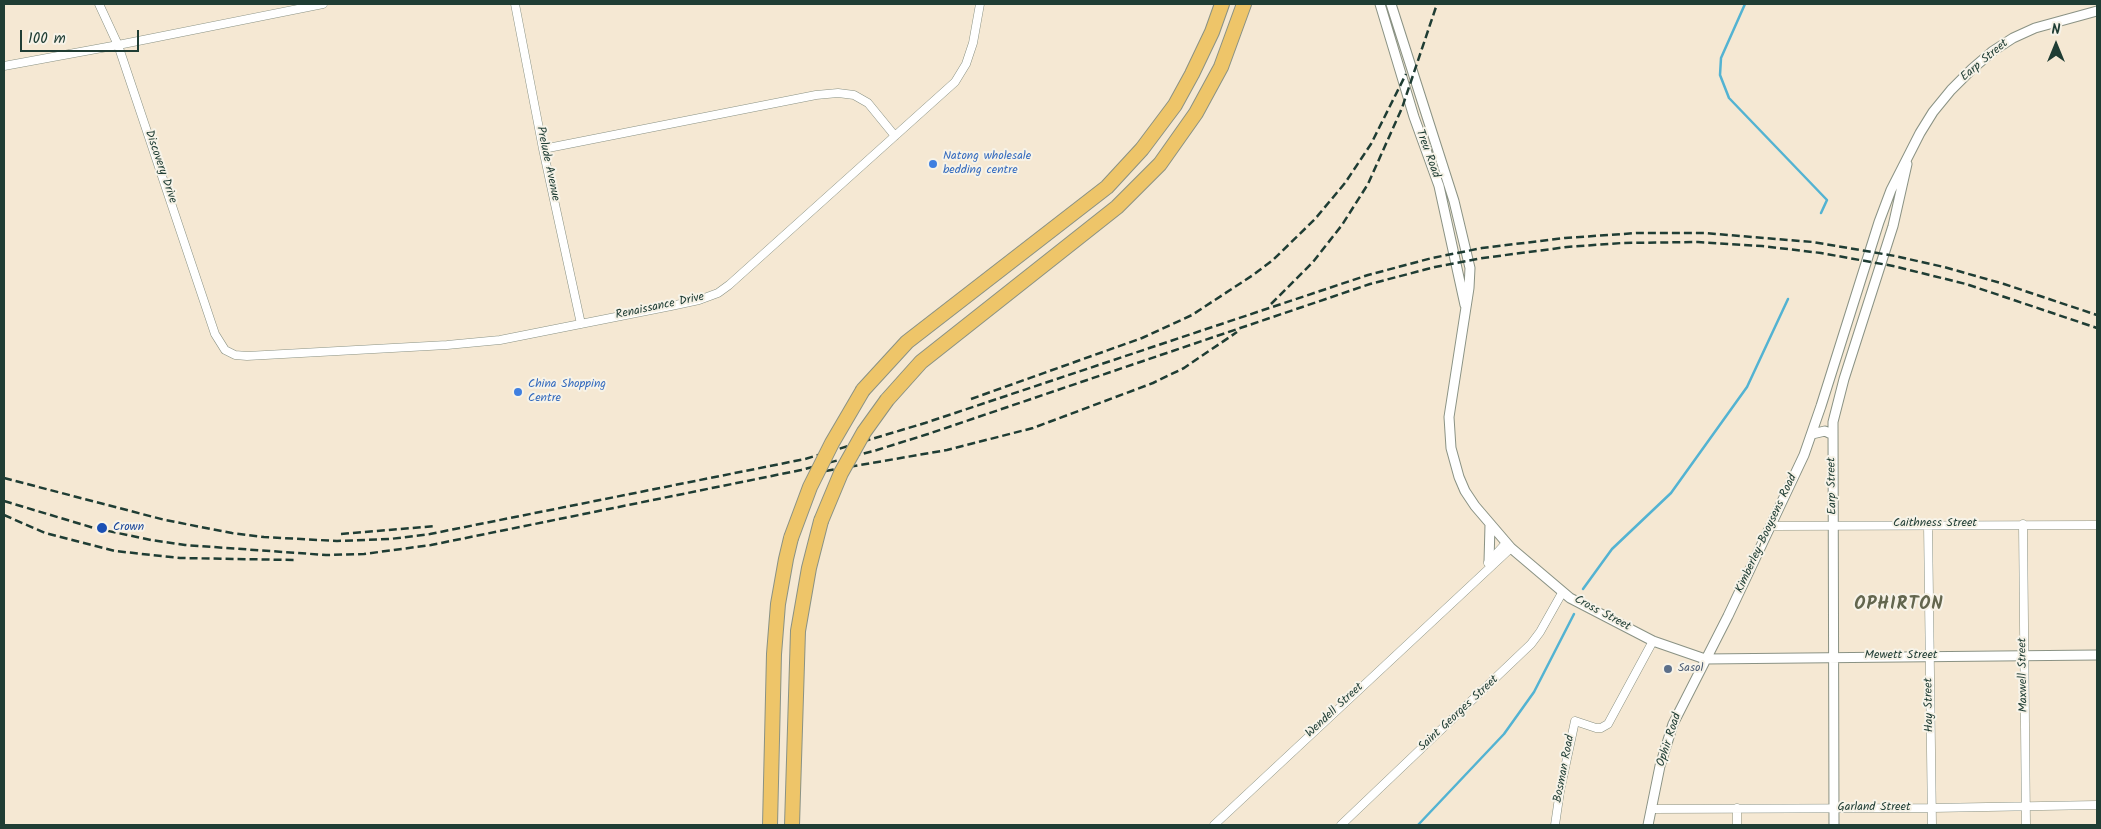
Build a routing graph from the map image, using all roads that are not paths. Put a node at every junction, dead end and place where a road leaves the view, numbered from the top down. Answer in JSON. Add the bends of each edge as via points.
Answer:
{"nodes":[{"id":1,"x":99,"y":4,"type":"edge"},
{"id":2,"x":323,"y":4,"type":"edge"},
{"id":3,"x":515,"y":4,"type":"edge"},
{"id":4,"x":980,"y":4,"type":"edge"},
{"id":5,"x":1222,"y":4,"type":"edge"},
{"id":6,"x":1244,"y":4,"type":"edge"},
{"id":7,"x":1380,"y":4,"type":"edge"},
{"id":8,"x":1391,"y":4,"type":"edge"},
{"id":9,"x":2097,"y":11,"type":"edge"},
{"id":10,"x":118,"y":45,"type":"junction"},
{"id":11,"x":4,"y":66,"type":"edge"},
{"id":12,"x":895,"y":136,"type":"junction"},
{"id":13,"x":543,"y":149,"type":"junction"},
{"id":14,"x":1908,"y":158,"type":"junction"},
{"id":15,"x":1465,"y":308,"type":"junction"},
{"id":16,"x":581,"y":324,"type":"junction"},
{"id":17,"x":214,"y":334,"type":"joint"},
{"id":18,"x":1846,"y":374,"type":"junction"},
{"id":19,"x":1822,"y":403,"type":"junction"},
{"id":20,"x":1812,"y":434,"type":"junction"},
{"id":21,"x":1833,"y":435,"type":"junction"},
{"id":22,"x":1928,"y":524,"type":"junction"},
{"id":23,"x":2023,"y":524,"type":"junction"},
{"id":24,"x":2097,"y":524,"type":"edge"},
{"id":25,"x":1490,"y":525,"type":"junction"},
{"id":26,"x":1834,"y":525,"type":"junction"},
{"id":27,"x":1772,"y":526,"type":"junction"},
{"id":28,"x":1509,"y":545,"type":"junction"},
{"id":29,"x":1489,"y":562,"type":"junction"},
{"id":30,"x":1566,"y":595,"type":"junction"},
{"id":31,"x":1456,"y":598,"type":"junction"},
{"id":32,"x":1653,"y":641,"type":"junction"},
{"id":33,"x":2097,"y":655,"type":"edge"},
{"id":34,"x":1929,"y":656,"type":"junction"},
{"id":35,"x":2024,"y":656,"type":"junction"},
{"id":36,"x":1832,"y":657,"type":"junction"},
{"id":37,"x":1705,"y":659,"type":"junction"},
{"id":38,"x":2097,"y":805,"type":"edge"},
{"id":39,"x":2026,"y":806,"type":"junction"},
{"id":40,"x":1737,"y":808,"type":"junction"},
{"id":41,"x":1834,"y":808,"type":"junction"},
{"id":42,"x":1932,"y":808,"type":"junction"},
{"id":43,"x":1651,"y":809,"type":"junction"},
{"id":44,"x":770,"y":825,"type":"edge"},
{"id":45,"x":792,"y":825,"type":"edge"},
{"id":46,"x":1214,"y":825,"type":"edge"},
{"id":47,"x":1341,"y":825,"type":"edge"},
{"id":48,"x":1555,"y":825,"type":"edge"},
{"id":49,"x":1648,"y":825,"type":"edge"},
{"id":50,"x":1737,"y":825,"type":"edge"},
{"id":51,"x":1834,"y":825,"type":"edge"},
{"id":52,"x":1932,"y":825,"type":"edge"},
{"id":53,"x":2026,"y":825,"type":"edge"}],
"edges":[{"from":1,"to":10,"type":"street","name":"Discovery Drive"},
{"from":2,"to":10,"type":"street"},
{"from":3,"to":13,"type":"street","name":"Prelude Avenue"},
{"from":4,"to":12,"type":"street","name":"Renaissance Drive","via":[[973,43],[955,82]]},
{"from":5,"to":44,"type":"highway","bridge":true,"via":[[1212,32],[1175,105],[1142,149],[1107,187],[907,342],[863,390],[832,443],[810,487],[791,538],[780,596],[774,654]]},
{"from":6,"to":45,"type":"highway","bridge":true,"via":[[1221,67],[1196,113],[1160,164],[1117,208],[921,362],[887,400],[841,473],[821,521],[798,631]]},
{"from":7,"to":15,"type":"street","name":"Treu Road","via":[[1414,117],[1439,186]]},
{"from":8,"to":15,"type":"street","name":"Treu Road","via":[[1462,231],[1470,277]]},
{"from":9,"to":14,"type":"street","name":"Earp Street","via":[[2035,28],[1993,51],[1933,112]]},
{"from":10,"to":11,"type":"street"},
{"from":10,"to":17,"type":"street","name":"Discovery Drive"},
{"from":12,"to":13,"type":"street","via":[[868,103],[854,95],[838,93]]},
{"from":12,"to":16,"type":"street","name":"Renaissance Drive","via":[[718,294]]},
{"from":13,"to":16,"type":"street","name":"Prelude Avenue"},
{"from":14,"to":18,"type":"street","name":"Earp Street","via":[[1893,226]]},
{"from":14,"to":19,"type":"street","name":"Earp Street","via":[[1879,222]]},
{"from":15,"to":25,"type":"street","name":"Treu Road","via":[[1449,417],[1451,448],[1466,491]]},
{"from":16,"to":17,"type":"street","name":"Renaissance Drive","via":[[474,343],[247,356],[225,350]]},
{"from":18,"to":19,"type":"street","via":[[1836,393]]},
{"from":18,"to":21,"type":"street","name":"Earp Street","via":[[1834,411]]},
{"from":19,"to":20,"type":"street","name":"Kimberley-Booysens Road"},
{"from":20,"to":21,"type":"street","via":[[1825,431]]},
{"from":20,"to":27,"type":"street","name":"Kimberley-Booysens Road"},
{"from":21,"to":26,"type":"street","name":"Earp Street"},
{"from":22,"to":23,"type":"street","name":"Caithness Street"},
{"from":22,"to":26,"type":"street","name":"Caithness Street"},
{"from":22,"to":34,"type":"street","name":"Hay Street"},
{"from":23,"to":24,"type":"street","name":"Caithness Street"},
{"from":23,"to":35,"type":"street","name":"Maxwell Street"},
{"from":25,"to":28,"type":"street","name":"Treu Road"},
{"from":25,"to":29,"type":"street"},
{"from":26,"to":27,"type":"street","name":"Caithness Street"},
{"from":26,"to":36,"type":"street","name":"Earp Street"},
{"from":27,"to":37,"type":"street","name":"Kimberley-Booysens Road"},
{"from":28,"to":29,"type":"street","name":"Wendell Street"},
{"from":28,"to":30,"type":"street","name":"Cross Street"},
{"from":28,"to":31,"type":"street","name":"Wendell Street"},
{"from":29,"to":31,"type":"street","name":"Wendell Street"},
{"from":30,"to":32,"type":"street","name":"Cross Street"},
{"from":30,"to":47,"type":"street","name":"Saint Georges Street","via":[[1525,651]]},
{"from":31,"to":46,"type":"street","name":"Wendell Street"},
{"from":32,"to":37,"type":"street","name":"Cross Street"},
{"from":32,"to":48,"type":"street","name":"Bosman Road","via":[[1608,724],[1596,728],[1575,721]]},
{"from":33,"to":35,"type":"street","name":"Mewett Street"},
{"from":34,"to":35,"type":"street","name":"Mewett Street"},
{"from":34,"to":36,"type":"street","name":"Mewett Street"},
{"from":34,"to":42,"type":"street","name":"Hay Street"},
{"from":35,"to":39,"type":"street","name":"Maxwell Street"},
{"from":36,"to":37,"type":"street","name":"Mewett Street"},
{"from":36,"to":41,"type":"street","name":"Earp Street"},
{"from":37,"to":43,"type":"street","name":"Ophir Road","via":[[1673,724]]},
{"from":38,"to":39,"type":"street","name":"Garland Street"},
{"from":39,"to":42,"type":"street","name":"Garland Street"},
{"from":39,"to":53,"type":"street","name":"Maxwell Street"},
{"from":40,"to":41,"type":"street","name":"Garland Street"},
{"from":40,"to":43,"type":"street","name":"Garland Street"},
{"from":40,"to":50,"type":"street"},
{"from":41,"to":42,"type":"street","name":"Garland Street"},
{"from":41,"to":51,"type":"street","name":"Earp Street"},
{"from":42,"to":52,"type":"street","name":"Hay Street"},
{"from":43,"to":49,"type":"street","name":"Ophir Road"}]}
